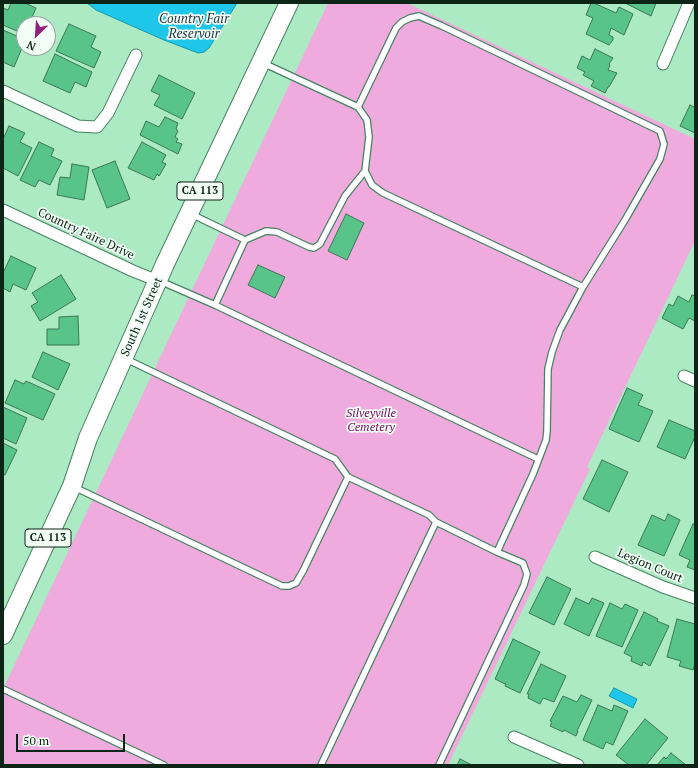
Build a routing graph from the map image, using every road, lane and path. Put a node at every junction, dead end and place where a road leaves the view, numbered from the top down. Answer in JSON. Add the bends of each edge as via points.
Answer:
{"nodes":[{"id":1,"x":289,"y":3,"type":"edge"},
{"id":2,"x":689,"y":3,"type":"edge"},
{"id":3,"x":136,"y":54,"type":"dead end"},
{"id":4,"x":261,"y":62,"type":"junction"},
{"id":5,"x":663,"y":64,"type":"dead end"},
{"id":6,"x":3,"y":90,"type":"edge"},
{"id":7,"x":358,"y":107,"type":"junction"},
{"id":8,"x":365,"y":171,"type":"junction"},
{"id":9,"x":3,"y":210,"type":"edge"},
{"id":10,"x":189,"y":214,"type":"junction"},
{"id":11,"x":245,"y":240,"type":"junction"},
{"id":12,"x":158,"y":280,"type":"junction"},
{"id":13,"x":582,"y":288,"type":"junction"},
{"id":14,"x":215,"y":305,"type":"junction"},
{"id":15,"x":124,"y":358,"type":"junction"},
{"id":16,"x":684,"y":376,"type":"dead end"},
{"id":17,"x":695,"y":381,"type":"edge"},
{"id":18,"x":538,"y":458,"type":"junction"},
{"id":19,"x":348,"y":476,"type":"junction"},
{"id":20,"x":72,"y":486,"type":"junction"},
{"id":21,"x":436,"y":522,"type":"junction"},
{"id":22,"x":497,"y":552,"type":"junction"},
{"id":23,"x":595,"y":557,"type":"dead end"},
{"id":24,"x":695,"y":598,"type":"edge"},
{"id":25,"x":3,"y":635,"type":"edge"},
{"id":26,"x":3,"y":689,"type":"edge"},
{"id":27,"x":514,"y":737,"type":"dead end"},
{"id":28,"x":164,"y":765,"type":"edge"},
{"id":29,"x":321,"y":765,"type":"edge"},
{"id":30,"x":438,"y":765,"type":"edge"},
{"id":31,"x":578,"y":765,"type":"edge"}],
"edges":[{"from":1,"to":4,"type":"main road","name":"South 1st Street","number":"CA 113"},
{"from":2,"to":5,"type":"street"},
{"from":3,"to":6,"type":"street","via":[[108,113],[98,127],[78,126]]},
{"from":4,"to":7,"type":"lane"},
{"from":4,"to":10,"type":"main road","name":"South 1st Street","number":"CA 113"},
{"from":7,"to":8,"type":"lane","via":[[367,120],[369,137]]},
{"from":7,"to":13,"type":"lane","via":[[396,28],[402,22],[419,16],[660,131],[664,144],[660,159]]},
{"from":8,"to":11,"type":"lane","via":[[345,196],[320,244],[314,248],[277,232],[266,231]]},
{"from":8,"to":13,"type":"lane","via":[[372,185],[383,193]]},
{"from":9,"to":12,"type":"street","name":"Country Faire Drive","via":[[133,271]]},
{"from":10,"to":11,"type":"lane"},
{"from":10,"to":12,"type":"main road","name":"South 1st Street","number":"CA 113"},
{"from":11,"to":14,"type":"lane"},
{"from":12,"to":14,"type":"lane"},
{"from":12,"to":15,"type":"main road","name":"South 1st Street","number":"CA 113"},
{"from":13,"to":18,"type":"lane","via":[[560,330],[552,352],[548,369],[546,440]]},
{"from":14,"to":18,"type":"lane"},
{"from":15,"to":19,"type":"lane","via":[[335,459]]},
{"from":15,"to":20,"type":"main road","name":"South 1st Street","number":"CA 113","via":[[88,438]]},
{"from":16,"to":17,"type":"street"},
{"from":18,"to":22,"type":"lane"},
{"from":19,"to":20,"type":"lane","via":[[303,571],[296,583],[289,586],[282,586]]},
{"from":19,"to":21,"type":"lane","via":[[429,515]]},
{"from":20,"to":25,"type":"main road","name":"South 1st Street","number":"CA 113"},
{"from":21,"to":22,"type":"lane"},
{"from":21,"to":29,"type":"lane"},
{"from":22,"to":30,"type":"lane","via":[[523,563],[527,574],[524,585]]},
{"from":23,"to":24,"type":"street","name":"Legion Court"},
{"from":26,"to":28,"type":"lane"},
{"from":27,"to":31,"type":"street"}]}
